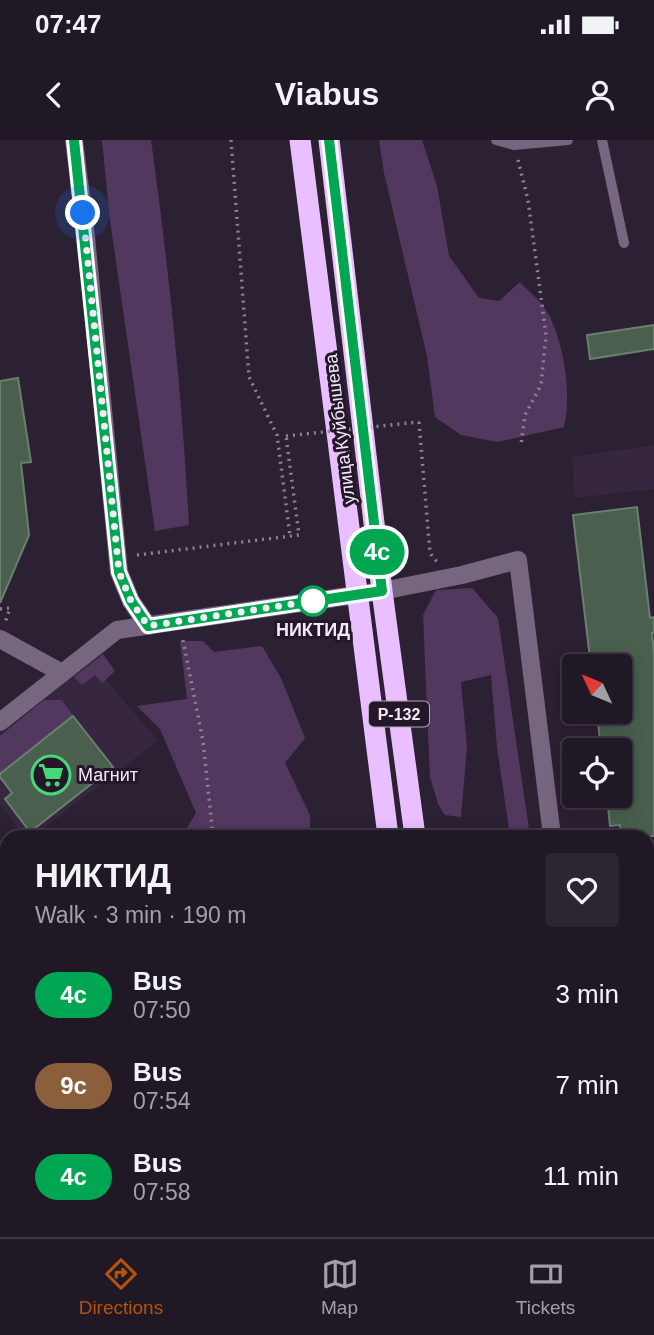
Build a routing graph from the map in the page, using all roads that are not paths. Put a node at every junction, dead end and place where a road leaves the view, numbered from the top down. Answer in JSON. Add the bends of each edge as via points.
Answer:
{"nodes":[{"id":1,"x":74,"y":140,"type":"edge"},
{"id":2,"x":300,"y":140,"type":"edge"},
{"id":3,"x":329,"y":140,"type":"edge"},
{"id":4,"x":496,"y":140,"type":"edge"},
{"id":5,"x":568,"y":140,"type":"edge"},
{"id":6,"x":602,"y":140,"type":"edge"},
{"id":7,"x":624,"y":243,"type":"dead end"},
{"id":8,"x":382,"y":591,"type":"junction"},
{"id":9,"x":357,"y":595,"type":"junction"},
{"id":10,"x":148,"y":626,"type":"junction"},
{"id":11,"x":0,"y":639,"type":"edge"},
{"id":12,"x":62,"y":673,"type":"junction"},
{"id":13,"x":0,"y":722,"type":"edge"},
{"id":14,"x":387,"y":830,"type":"edge"},
{"id":15,"x":414,"y":830,"type":"edge"},
{"id":16,"x":551,"y":830,"type":"edge"}],
"edges":[{"from":1,"to":10,"type":"street","via":[[119,572]]},
{"from":2,"to":9,"type":"highway","name":"улица Куйбышева","number":"Р-132"},
{"from":3,"to":8,"type":"highway","name":"улица Куйбышева","number":"Р-132"},
{"from":4,"to":5,"type":"lane","via":[[514,145]]},
{"from":6,"to":7,"type":"lane"},
{"from":8,"to":9,"type":"street"},
{"from":8,"to":15,"type":"highway","name":"улица Куйбышева","number":"Р-132"},
{"from":8,"to":16,"type":"street","via":[[518,560]]},
{"from":9,"to":10,"type":"street"},
{"from":9,"to":14,"type":"highway","name":"улица Куйбышева","number":"Р-132"},
{"from":10,"to":12,"type":"street","via":[[117,630]]},
{"from":11,"to":12,"type":"street"},
{"from":12,"to":13,"type":"street"}]}
